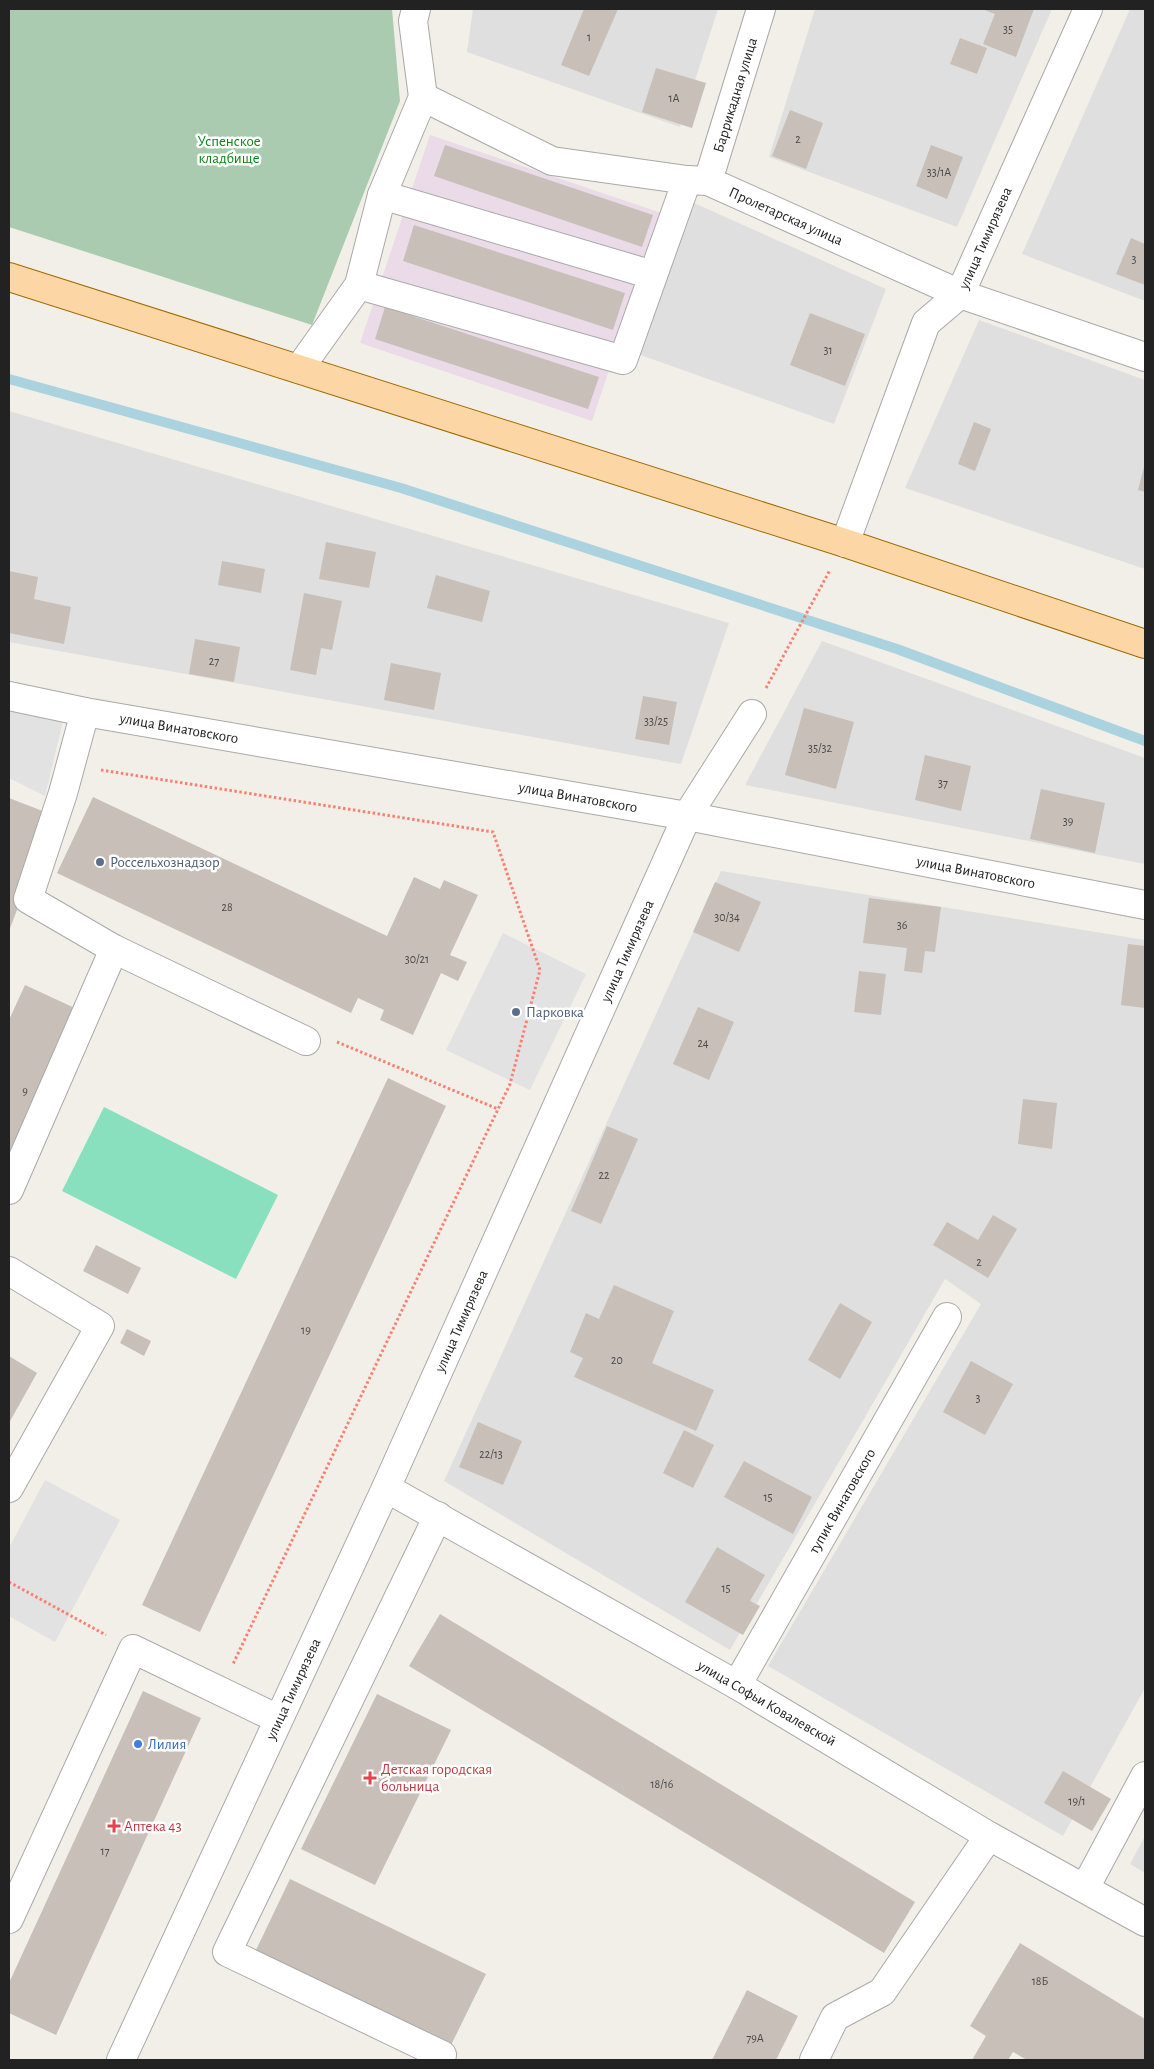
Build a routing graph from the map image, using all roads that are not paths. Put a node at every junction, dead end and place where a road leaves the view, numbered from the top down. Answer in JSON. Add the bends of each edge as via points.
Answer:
{"nodes":[{"id":1,"x":416,"y":9,"type":"edge"},
{"id":2,"x":761,"y":9,"type":"edge"},
{"id":3,"x":1088,"y":9,"type":"edge"},
{"id":4,"x":423,"y":97,"type":"junction"},
{"id":5,"x":698,"y":181,"type":"junction"},
{"id":6,"x":382,"y":195,"type":"junction"},
{"id":7,"x":653,"y":275,"type":"junction"},
{"id":8,"x":9,"y":277,"type":"edge"},
{"id":9,"x":359,"y":285,"type":"junction"},
{"id":10,"x":960,"y":294,"type":"junction"},
{"id":11,"x":1145,"y":357,"type":"edge"},
{"id":12,"x":299,"y":369,"type":"junction"},
{"id":13,"x":845,"y":543,"type":"junction"},
{"id":14,"x":1145,"y":644,"type":"edge"},
{"id":15,"x":9,"y":696,"type":"edge"},
{"id":16,"x":85,"y":712,"type":"junction"},
{"id":17,"x":752,"y":714,"type":"road end"},
{"id":18,"x":687,"y":816,"type":"junction"},
{"id":19,"x":1145,"y":905,"type":"edge"},
{"id":20,"x":114,"y":949,"type":"junction"},
{"id":21,"x":306,"y":1041,"type":"road end"},
{"id":22,"x":9,"y":1190,"type":"edge"},
{"id":23,"x":9,"y":1271,"type":"edge"},
{"id":24,"x":947,"y":1317,"type":"dead end"},
{"id":25,"x":9,"y":1488,"type":"edge"},
{"id":26,"x":386,"y":1488,"type":"junction"},
{"id":27,"x":438,"y":1516,"type":"junction"},
{"id":28,"x":737,"y":1685,"type":"junction"},
{"id":29,"x":278,"y":1719,"type":"junction"},
{"id":30,"x":1145,"y":1776,"type":"edge"},
{"id":31,"x":990,"y":1836,"type":"junction"},
{"id":32,"x":1085,"y":1888,"type":"junction"},
{"id":33,"x":9,"y":1919,"type":"edge"},
{"id":34,"x":1145,"y":1922,"type":"edge"},
{"id":35,"x":442,"y":2055,"type":"dead end"},
{"id":36,"x":121,"y":2060,"type":"edge"},
{"id":37,"x":814,"y":2060,"type":"edge"}],
"edges":[{"from":1,"to":4,"type":"street","via":[[413,21]]},
{"from":2,"to":5,"type":"street","name":"Баррикадная улица"},
{"from":3,"to":10,"type":"street","name":"улица Тимирязева"},
{"from":4,"to":5,"type":"street","name":"Пролетарская улица","via":[[552,162]]},
{"from":4,"to":6,"type":"street"},
{"from":5,"to":7,"type":"street","name":"Баррикадная улица"},
{"from":5,"to":10,"type":"street","name":"Пролетарская улица"},
{"from":6,"to":7,"type":"street"},
{"from":6,"to":9,"type":"street"},
{"from":7,"to":9,"type":"street","name":"Баррикадная улица","via":[[622,360]]},
{"from":8,"to":12,"type":"main road"},
{"from":9,"to":12,"type":"street"},
{"from":10,"to":11,"type":"street","name":"Пролетарская улица"},
{"from":10,"to":13,"type":"street","name":"улица Тимирязева","via":[[926,323]]},
{"from":12,"to":13,"type":"main road"},
{"from":13,"to":14,"type":"main road"},
{"from":15,"to":16,"type":"street","name":"улица Винатовского"},
{"from":16,"to":18,"type":"street","name":"улица Винатовского"},
{"from":16,"to":20,"type":"street","via":[[63,793],[28,899]]},
{"from":17,"to":18,"type":"street","name":"улица Тимирязева"},
{"from":18,"to":19,"type":"street","name":"улица Винатовского"},
{"from":18,"to":26,"type":"street","name":"улица Тимирязева"},
{"from":20,"to":21,"type":"street"},
{"from":20,"to":22,"type":"street"},
{"from":23,"to":25,"type":"street","via":[[100,1326]]},
{"from":24,"to":28,"type":"street","name":"тупик Винатовского"},
{"from":26,"to":27,"type":"street","name":"улица Софьи Ковалевской"},
{"from":26,"to":29,"type":"street","name":"улица Тимирязева"},
{"from":27,"to":28,"type":"street","name":"улица Софьи Ковалевской"},
{"from":27,"to":35,"type":"street","via":[[227,1952]]},
{"from":28,"to":31,"type":"street","name":"улица Софьи Ковалевской"},
{"from":29,"to":33,"type":"street","via":[[133,1649]]},
{"from":29,"to":36,"type":"street","name":"улица Тимирязева"},
{"from":30,"to":32,"type":"street"},
{"from":31,"to":32,"type":"street","name":"улица Софьи Ковалевской"},
{"from":31,"to":37,"type":"street","via":[[882,1992],[835,2017]]},
{"from":32,"to":34,"type":"street","name":"улица Софьи Ковалевской"}]}
